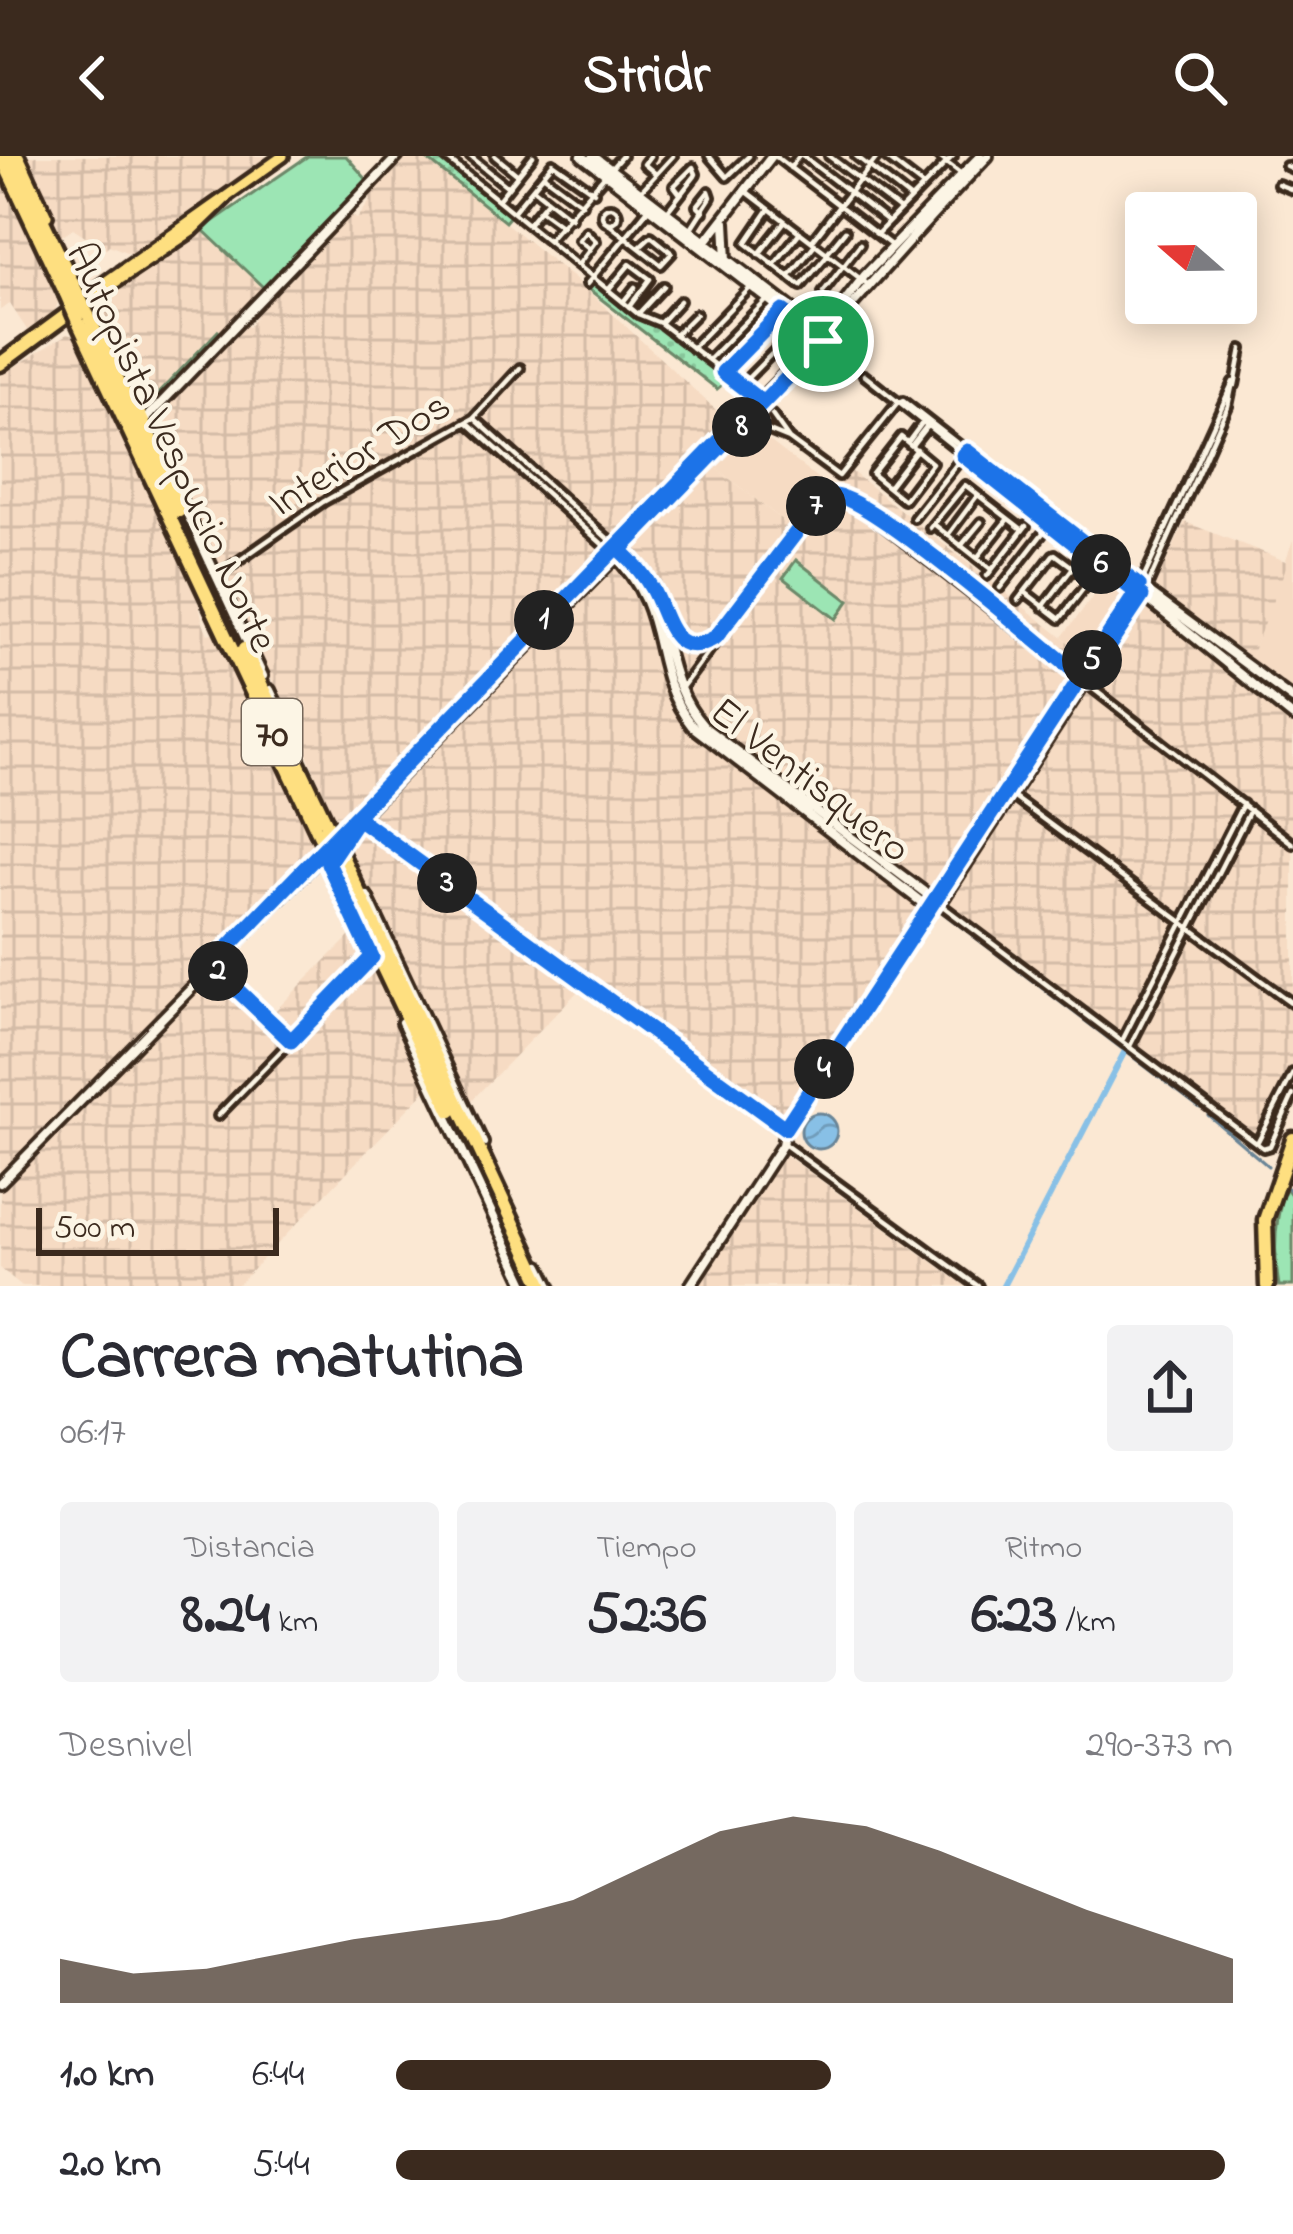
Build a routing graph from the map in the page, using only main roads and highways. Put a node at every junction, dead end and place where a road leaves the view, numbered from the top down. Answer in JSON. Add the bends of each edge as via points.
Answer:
{"nodes":[{"id":1,"x":2,"y":156,"type":"edge"},
{"id":2,"x":16,"y":156,"type":"edge"},
{"id":3,"x":281,"y":157,"type":"edge"},
{"id":4,"x":0,"y":167,"type":"edge"},
{"id":5,"x":158,"y":246,"type":"junction"},
{"id":6,"x":77,"y":305,"type":"junction"},
{"id":7,"x":0,"y":361,"type":"edge"},
{"id":8,"x":134,"y":451,"type":"joint"},
{"id":9,"x":161,"y":457,"type":"joint"},
{"id":10,"x":158,"y":487,"type":"junction"},
{"id":11,"x":174,"y":502,"type":"junction"},
{"id":12,"x":231,"y":632,"type":"junction"},
{"id":13,"x":240,"y":677,"type":"road end"},
{"id":14,"x":267,"y":683,"type":"road end"},
{"id":15,"x":444,"y":1057,"type":"road end"},
{"id":16,"x":429,"y":1080,"type":"road end"},
{"id":17,"x":457,"y":1113,"type":"junction"},
{"id":18,"x":1293,"y":1138,"type":"edge"},
{"id":19,"x":1293,"y":1153,"type":"edge"},
{"id":20,"x":530,"y":1286,"type":"edge"},
{"id":21,"x":546,"y":1286,"type":"edge"},
{"id":22,"x":1270,"y":1286,"type":"edge"}],
"edges":[{"from":1,"to":6,"type":"highway","name":"Autopista Vespucio Norte","number":"70"},
{"from":2,"to":6,"type":"highway","name":"Autopista Vespucio Norte","number":"70"},
{"from":3,"to":5,"type":"main road"},
{"from":4,"to":6,"type":"main road"},
{"from":5,"to":6,"type":"main road"},
{"from":5,"to":6,"type":"main road"},
{"from":6,"to":7,"type":"highway"},
{"from":6,"to":7,"type":"highway","via":[[63,328]]},
{"from":6,"to":8,"type":"main road"},
{"from":6,"to":9,"type":"main road"},
{"from":6,"to":10,"type":"highway","name":"Autopista Vespucio Norte","number":"70"},
{"from":6,"to":11,"type":"highway","name":"Autopista Vespucio Norte","number":"70"},
{"from":8,"to":10,"type":"highway"},
{"from":9,"to":11,"type":"highway"},
{"from":10,"to":12,"type":"highway","name":"Autopista Vespucio Norte","number":"70"},
{"from":11,"to":12,"type":"highway","name":"Autopista Vespucio Norte","number":"70"},
{"from":12,"to":13,"type":"highway"},
{"from":12,"to":14,"type":"highway"},
{"from":12,"to":17,"type":"highway","name":"Autopista Vespucio Norte","number":"70"},
{"from":15,"to":17,"type":"highway"},
{"from":16,"to":17,"type":"highway"},
{"from":17,"to":20,"type":"highway","name":"Autopista Vespucio Norte","number":"70"},
{"from":17,"to":21,"type":"highway","name":"Autopista Vespucio Norte","number":"70"},
{"from":18,"to":22,"type":"highway","via":[[1265,1220]]},
{"from":19,"to":22,"type":"highway","via":[[1271,1215]]}]}
